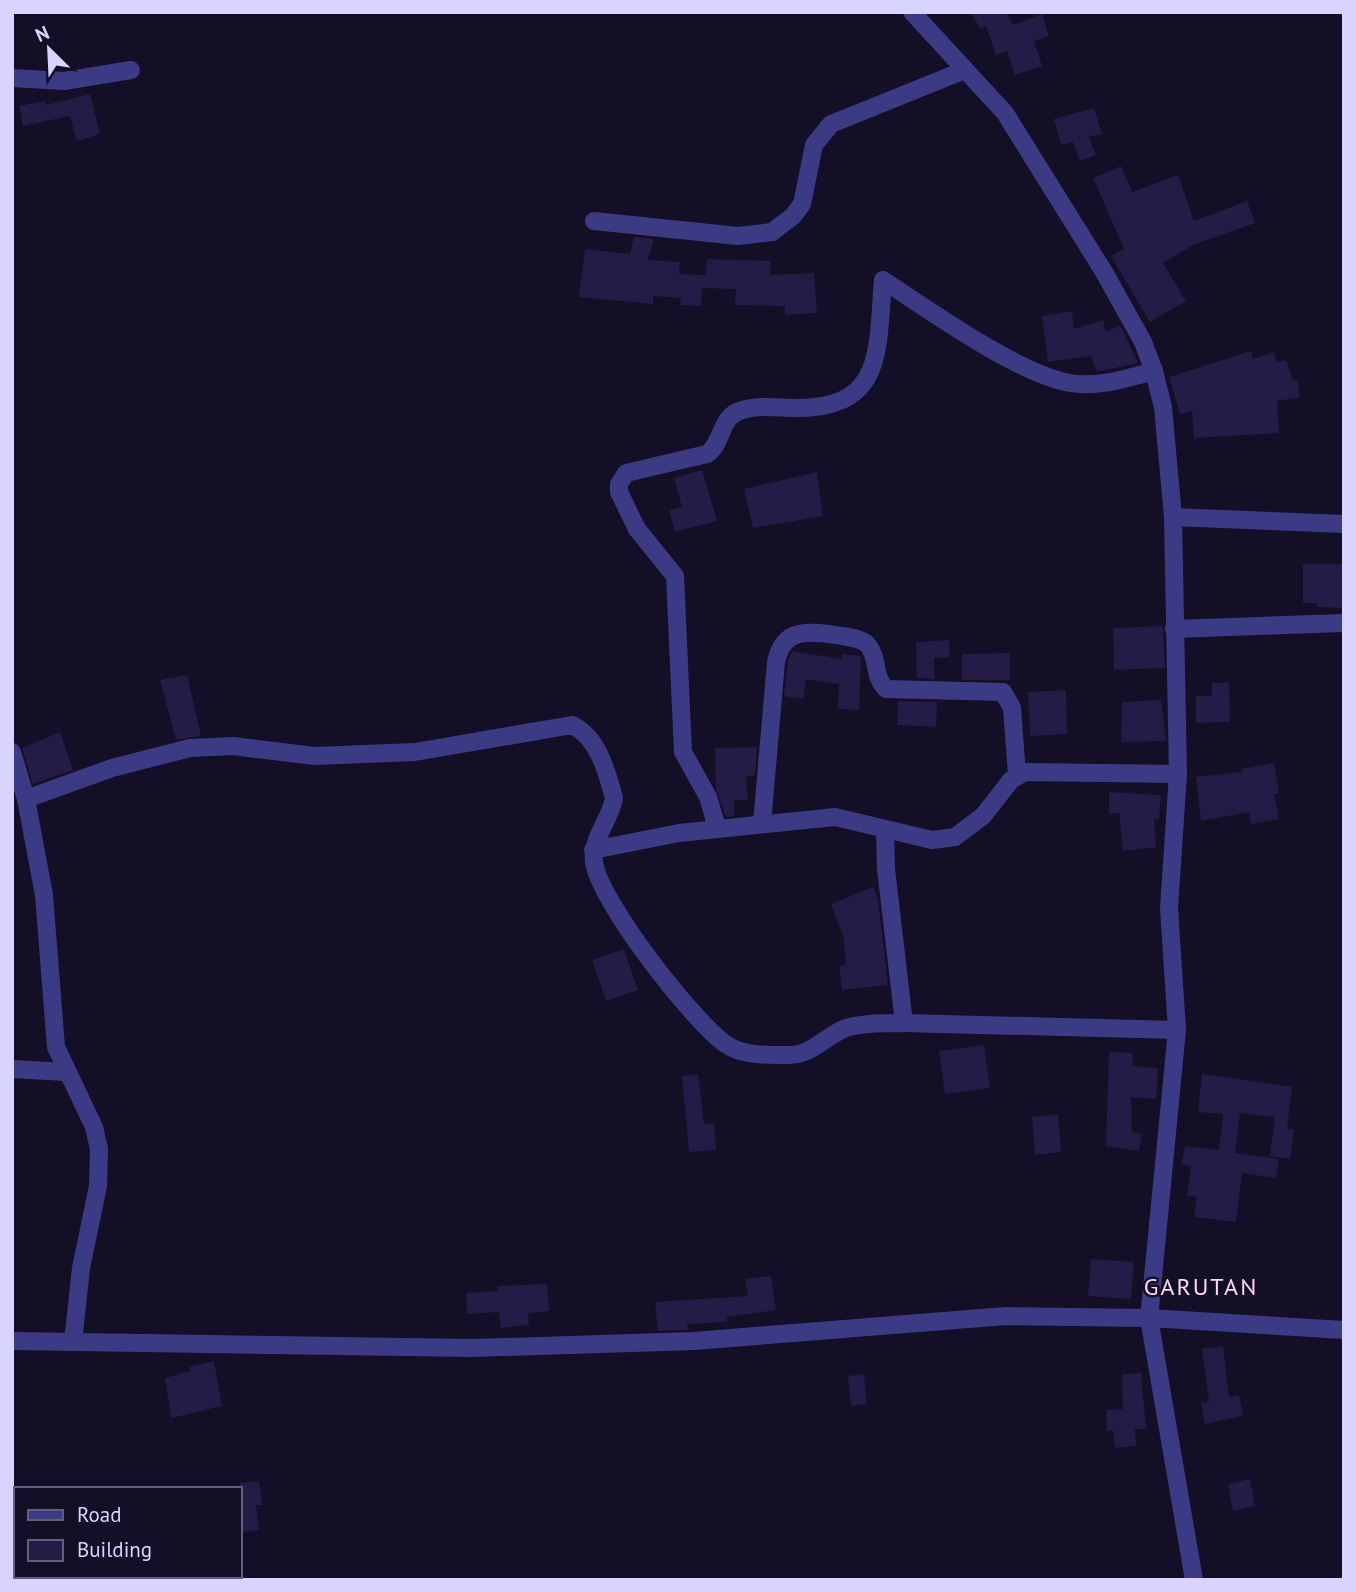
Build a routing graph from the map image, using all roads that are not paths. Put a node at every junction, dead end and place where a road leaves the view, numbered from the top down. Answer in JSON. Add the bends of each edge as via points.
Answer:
{"nodes":[{"id":1,"x":912,"y":12,"type":"edge"},
{"id":2,"x":131,"y":70,"type":"dead end"},
{"id":3,"x":965,"y":70,"type":"junction"},
{"id":4,"x":12,"y":78,"type":"edge"},
{"id":5,"x":594,"y":221,"type":"dead end"},
{"id":6,"x":1154,"y":371,"type":"junction"},
{"id":7,"x":1173,"y":517,"type":"junction"},
{"id":8,"x":1344,"y":524,"type":"edge"},
{"id":9,"x":1344,"y":624,"type":"edge"},
{"id":10,"x":1174,"y":629,"type":"junction"},
{"id":11,"x":12,"y":752,"type":"edge"},
{"id":12,"x":1017,"y":774,"type":"junction"},
{"id":13,"x":1178,"y":774,"type":"junction"},
{"id":14,"x":26,"y":799,"type":"junction"},
{"id":15,"x":762,"y":824,"type":"junction"},
{"id":16,"x":717,"y":828,"type":"junction"},
{"id":17,"x":885,"y":830,"type":"junction"},
{"id":18,"x":593,"y":850,"type":"junction"},
{"id":19,"x":904,"y":1023,"type":"junction"},
{"id":20,"x":1177,"y":1030,"type":"junction"},
{"id":21,"x":12,"y":1069,"type":"edge"},
{"id":22,"x":66,"y":1073,"type":"junction"},
{"id":23,"x":1149,"y":1318,"type":"junction"},
{"id":24,"x":1344,"y":1330,"type":"edge"},
{"id":25,"x":12,"y":1341,"type":"edge"},
{"id":26,"x":73,"y":1342,"type":"junction"},
{"id":27,"x":1194,"y":1580,"type":"edge"}],
"edges":[{"from":1,"to":3,"type":"street"},
{"from":2,"to":4,"type":"street","via":[[64,81]]},
{"from":3,"to":5,"type":"street","via":[[831,124],[814,145],[802,204],[772,232],[738,236]]},
{"from":3,"to":6,"type":"street","via":[[1005,113],[1038,162],[1143,342]]},
{"from":6,"to":7,"type":"street","via":[[1163,407]]},
{"from":6,"to":16,"type":"street","via":[[1110,383],[1071,384],[1030,370],[883,280],[871,375],[856,394],[820,408],[737,412],[725,424],[715,449],[694,459],[635,469],[621,479],[619,492],[637,529],[675,576],[683,752],[708,797]]},
{"from":7,"to":8,"type":"street"},
{"from":7,"to":10,"type":"street"},
{"from":9,"to":10,"type":"street"},
{"from":10,"to":13,"type":"street"},
{"from":11,"to":14,"type":"street"},
{"from":12,"to":13,"type":"street"},
{"from":12,"to":15,"type":"street","via":[[1012,708],[1003,692],[886,689],[880,684],[873,653],[862,640],[795,633],[785,640],[776,662]]},
{"from":12,"to":17,"type":"street","via":[[984,816],[955,837],[932,840]]},
{"from":13,"to":20,"type":"street","via":[[1169,908]]},
{"from":14,"to":18,"type":"street","via":[[112,768],[190,748],[233,746],[314,755],[415,752],[572,724],[594,742],[614,798]]},
{"from":14,"to":22,"type":"street","via":[[44,895],[56,1047]]},
{"from":15,"to":16,"type":"street"},
{"from":15,"to":17,"type":"street","via":[[835,817]]},
{"from":16,"to":18,"type":"street"},
{"from":17,"to":19,"type":"street"},
{"from":18,"to":19,"type":"street","via":[[594,865],[610,902],[656,966],[706,1027],[728,1046],[793,1055],[844,1029]]},
{"from":19,"to":20,"type":"street"},
{"from":20,"to":23,"type":"street"},
{"from":21,"to":22,"type":"street"},
{"from":22,"to":26,"type":"street","via":[[94,1127],[99,1164],[80,1268]]},
{"from":23,"to":24,"type":"street"},
{"from":23,"to":26,"type":"street","via":[[1006,1316],[694,1341],[473,1348]]},
{"from":23,"to":27,"type":"street"},
{"from":25,"to":26,"type":"street"}]}
